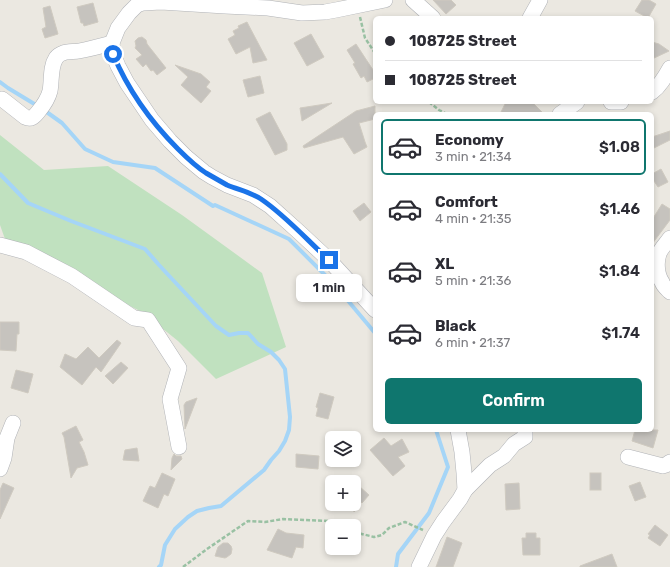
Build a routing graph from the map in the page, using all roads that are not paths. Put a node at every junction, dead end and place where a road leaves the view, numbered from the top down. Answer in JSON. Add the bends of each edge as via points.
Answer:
{"nodes":[{"id":1,"x":385,"y":0,"type":"edge"},
{"id":2,"x":413,"y":0,"type":"edge"},
{"id":3,"x":540,"y":0,"type":"edge"},
{"id":4,"x":134,"y":3,"type":"edge"},
{"id":5,"x":431,"y":16,"type":"edge"},
{"id":6,"x":531,"y":16,"type":"edge"},
{"id":7,"x":112,"y":43,"type":"junction"},
{"id":8,"x":670,"y":68,"type":"edge"},
{"id":9,"x":654,"y":90,"type":"edge"},
{"id":10,"x":2,"y":98,"type":"dead end"},
{"id":11,"x":575,"y":104,"type":"edge"},
{"id":12,"x":563,"y":112,"type":"edge"},
{"id":13,"x":670,"y":238,"type":"edge"},
{"id":14,"x":0,"y":245,"type":"edge"},
{"id":15,"x":670,"y":292,"type":"edge"},
{"id":16,"x":373,"y":308,"type":"edge"},
{"id":17,"x":13,"y":423,"type":"dead end"},
{"id":18,"x":458,"y":432,"type":"edge"},
{"id":19,"x":526,"y":432,"type":"edge"},
{"id":20,"x":179,"y":447,"type":"dead end"},
{"id":21,"x":628,"y":457,"type":"dead end"},
{"id":22,"x":670,"y":462,"type":"edge"},
{"id":23,"x":0,"y":470,"type":"edge"},
{"id":24,"x":465,"y":490,"type":"junction"},
{"id":25,"x":419,"y":567,"type":"edge"}],
"edges":[{"from":1,"to":4,"type":"street","via":[[325,12],[302,13],[268,8],[161,2]]},
{"from":2,"to":5,"type":"street"},
{"from":3,"to":6,"type":"street"},
{"from":4,"to":7,"type":"street"},
{"from":7,"to":10,"type":"street","via":[[58,55],[54,61],[50,91],[32,118],[25,117]]},
{"from":7,"to":16,"type":"street","via":[[113,54],[127,83],[152,120],[186,157],[212,177],[253,195],[270,206],[329,260]]},
{"from":8,"to":9,"type":"street"},
{"from":11,"to":12,"type":"street"},
{"from":13,"to":15,"type":"street","via":[[658,256],[658,272],[662,283]]},
{"from":14,"to":20,"type":"street","via":[[26,252],[72,276],[134,318],[148,320],[179,368],[170,399]]},
{"from":17,"to":23,"type":"street"},
{"from":18,"to":24,"type":"street"},
{"from":19,"to":24,"type":"street","via":[[525,437],[490,465]]},
{"from":21,"to":22,"type":"street","via":[[663,466]]},
{"from":24,"to":25,"type":"street","via":[[442,522]]}]}
